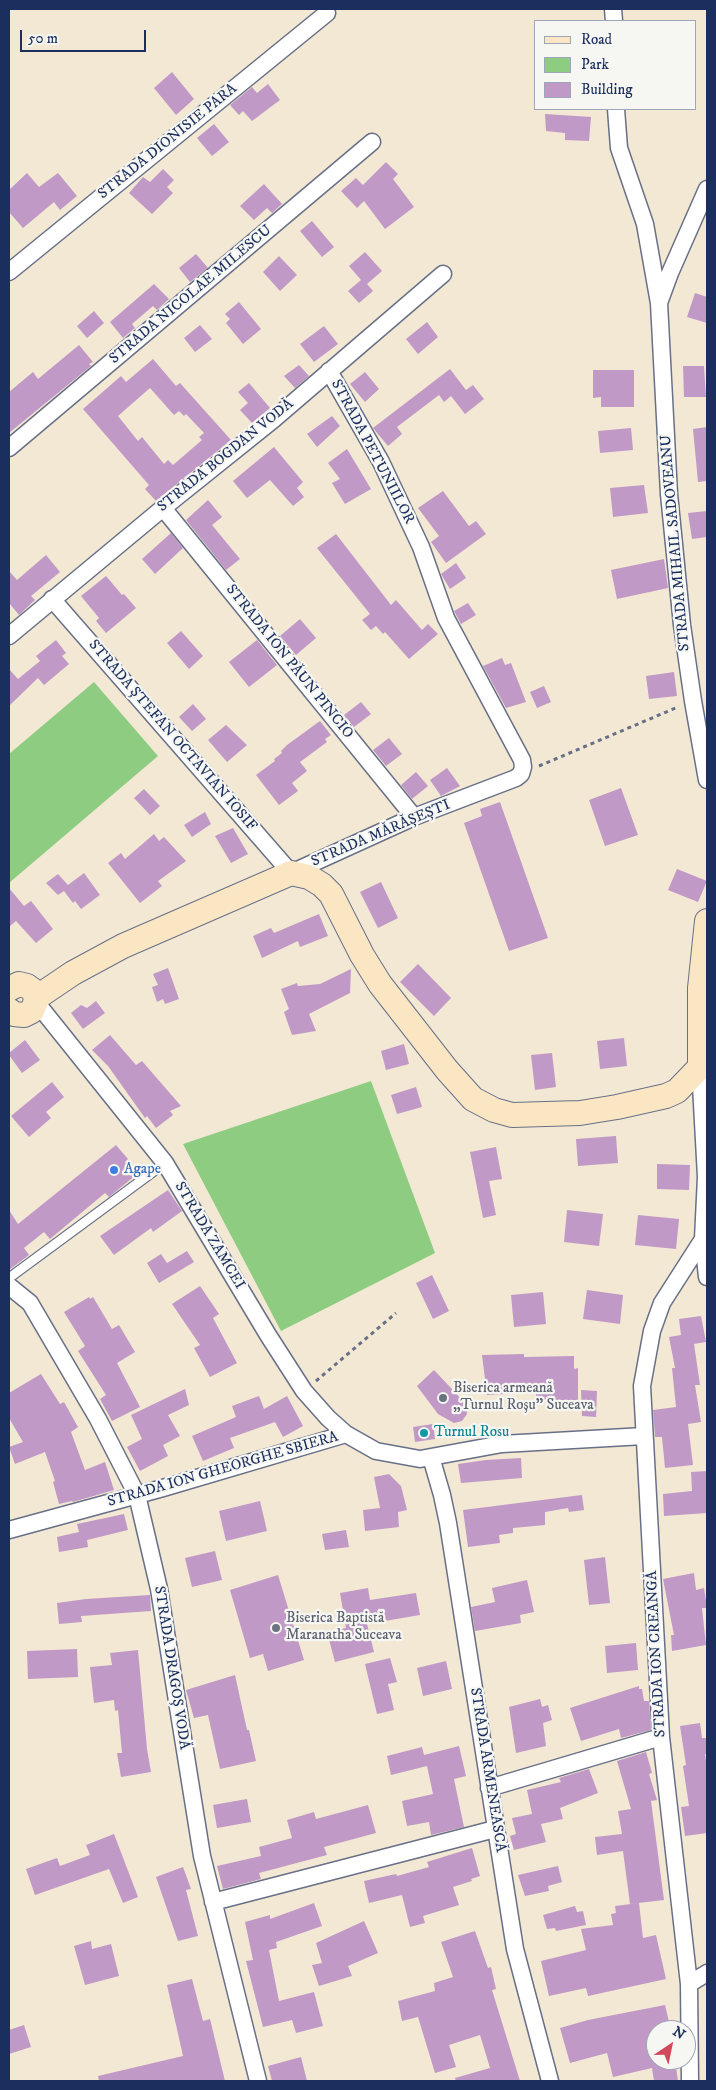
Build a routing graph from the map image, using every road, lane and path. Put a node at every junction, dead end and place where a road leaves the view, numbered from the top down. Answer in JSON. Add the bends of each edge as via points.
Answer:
{"nodes":[{"id":1,"x":327,"y":13,"type":"dead end"},
{"id":2,"x":616,"y":110,"type":"edge"},
{"id":3,"x":372,"y":142,"type":"dead end"},
{"id":4,"x":707,"y":189,"type":"edge"},
{"id":5,"x":9,"y":272,"type":"edge"},
{"id":6,"x":443,"y":274,"type":"dead end"},
{"id":7,"x":659,"y":303,"type":"junction"},
{"id":8,"x":329,"y":371,"type":"junction"},
{"id":9,"x":9,"y":448,"type":"edge"},
{"id":10,"x":163,"y":508,"type":"junction"},
{"id":11,"x":52,"y":599,"type":"junction"},
{"id":12,"x":9,"y":636,"type":"edge"},
{"id":13,"x":693,"y":701,"type":"junction"},
{"id":14,"x":521,"y":774,"type":"junction"},
{"id":15,"x":707,"y":780,"type":"edge"},
{"id":16,"x":414,"y":817,"type":"junction"},
{"id":17,"x":291,"y":873,"type":"junction"},
{"id":18,"x":707,"y":921,"type":"edge"},
{"id":19,"x":20,"y":999,"type":"edge"},
{"id":20,"x":700,"y":1068,"type":"junction"},
{"id":21,"x":705,"y":1104,"type":"edge"},
{"id":22,"x":165,"y":1163,"type":"junction"},
{"id":23,"x":703,"y":1240,"type":"junction"},
{"id":24,"x":707,"y":1277,"type":"edge"},
{"id":25,"x":9,"y":1278,"type":"edge"},
{"id":26,"x":9,"y":1286,"type":"edge"},
{"id":27,"x":396,"y":1313,"type":"dead end"},
{"id":28,"x":304,"y":1391,"type":"junction"},
{"id":29,"x":346,"y":1434,"type":"junction"},
{"id":30,"x":644,"y":1436,"type":"junction"},
{"id":31,"x":430,"y":1458,"type":"junction"},
{"id":32,"x":137,"y":1495,"type":"junction"},
{"id":33,"x":9,"y":1530,"type":"edge"},
{"id":34,"x":661,"y":1737,"type":"junction"},
{"id":35,"x":489,"y":1788,"type":"junction"},
{"id":36,"x":495,"y":1829,"type":"junction"},
{"id":37,"x":213,"y":1902,"type":"junction"},
{"id":38,"x":707,"y":1973,"type":"edge"},
{"id":39,"x":689,"y":1984,"type":"junction"},
{"id":40,"x":258,"y":2081,"type":"edge"},
{"id":41,"x":550,"y":2081,"type":"edge"},
{"id":42,"x":690,"y":2081,"type":"edge"}],
"edges":[{"from":1,"to":5,"type":"street","name":"STRADA DIONISIE PARA"},
{"from":2,"to":7,"type":"street","name":"STRADA MIHAIL SADOVEANU","via":[[619,148],[645,224]]},
{"from":3,"to":9,"type":"street","name":"STRADA NICOLAE MILESCU"},
{"from":4,"to":7,"type":"street","name":"STRADA MIHAIL SADOVEANU"},
{"from":6,"to":8,"type":"street","name":"STRADA BOGDAN VODĂ"},
{"from":7,"to":13,"type":"street","name":"STRADA MIHAIL SADOVEANU","via":[[669,494]]},
{"from":8,"to":10,"type":"street","name":"STRADA BOGDAN VODĂ"},
{"from":8,"to":14,"type":"street","name":"STRADA PETUNIILOR","via":[[396,493],[421,547],[446,618],[522,760]]},
{"from":10,"to":11,"type":"street","name":"STRADA BOGDAN VODĂ"},
{"from":10,"to":16,"type":"street","name":"STRADA ION PĂUN PINCIO"},
{"from":11,"to":12,"type":"street","name":"STRADA BOGDAN VODĂ"},
{"from":11,"to":17,"type":"street","name":"STRADA ȘTEFAN OCTAVIAN IOSIF"},
{"from":13,"to":14,"type":"path"},
{"from":13,"to":15,"type":"street","name":"STRADA MIHAIL SADOVEANU"},
{"from":14,"to":16,"type":"street","name":"STRADA MĂRĂȘEȘTI","via":[[511,781]]},
{"from":16,"to":17,"type":"street","name":"STRADA MĂRĂȘEȘTI"},
{"from":17,"to":19,"type":"street","name":"STRADA MĂRĂȘEȘTI","via":[[146,936]]},
{"from":17,"to":20,"type":"street","via":[[309,877],[331,894],[380,984],[460,1086],[474,1099],[494,1110],[512,1116],[540,1116],[617,1107],[672,1094]]},
{"from":18,"to":20,"type":"street","via":[[700,988]]},
{"from":19,"to":22,"type":"street","name":"STRADA ZAMCEI","via":[[66,1040]]},
{"from":20,"to":21,"type":"street"},
{"from":21,"to":23,"type":"street"},
{"from":22,"to":25,"type":"lane"},
{"from":22,"to":28,"type":"street","name":"STRADA ZAMCEI"},
{"from":23,"to":24,"type":"street"},
{"from":23,"to":30,"type":"street","name":"STRADA ION CREANGĂ","via":[[662,1303],[652,1330],[642,1386]]},
{"from":26,"to":32,"type":"street","name":"STRADA DRAGOȘ VODĂ","via":[[30,1304],[98,1419]]},
{"from":27,"to":28,"type":"path"},
{"from":28,"to":29,"type":"street","name":"STRADA ZAMCEI"},
{"from":29,"to":31,"type":"street","name":"STRADA ION GHEORGHE SBIERA","via":[[376,1451]]},
{"from":29,"to":32,"type":"street","name":"STRADA ION GHEORGHE SBIERA"},
{"from":30,"to":31,"type":"street","name":"STRADA ION GHEORGHE SBIERA","via":[[502,1444]]},
{"from":30,"to":34,"type":"street","name":"STRADA ION CREANGĂ"},
{"from":31,"to":35,"type":"street","name":"STRADA ARMENEASCĂ","via":[[448,1523]]},
{"from":32,"to":33,"type":"street","name":"STRADA ION GHEORGHE SBIERA"},
{"from":32,"to":37,"type":"street","name":"STRADA DRAGOȘ VODĂ","via":[[159,1589],[202,1856]]},
{"from":34,"to":35,"type":"street"},
{"from":34,"to":39,"type":"street","name":"STRADA ION CREANGĂ"},
{"from":35,"to":36,"type":"street","name":"STRADA ARMENEASCĂ"},
{"from":36,"to":37,"type":"street"},
{"from":36,"to":41,"type":"street","name":"STRADA ARMENEASCĂ","via":[[515,1948]]},
{"from":37,"to":40,"type":"street","name":"STRADA DRAGOȘ VODĂ"},
{"from":38,"to":39,"type":"street"},
{"from":39,"to":42,"type":"street","name":"STRADA ION CREANGĂ"}]}
